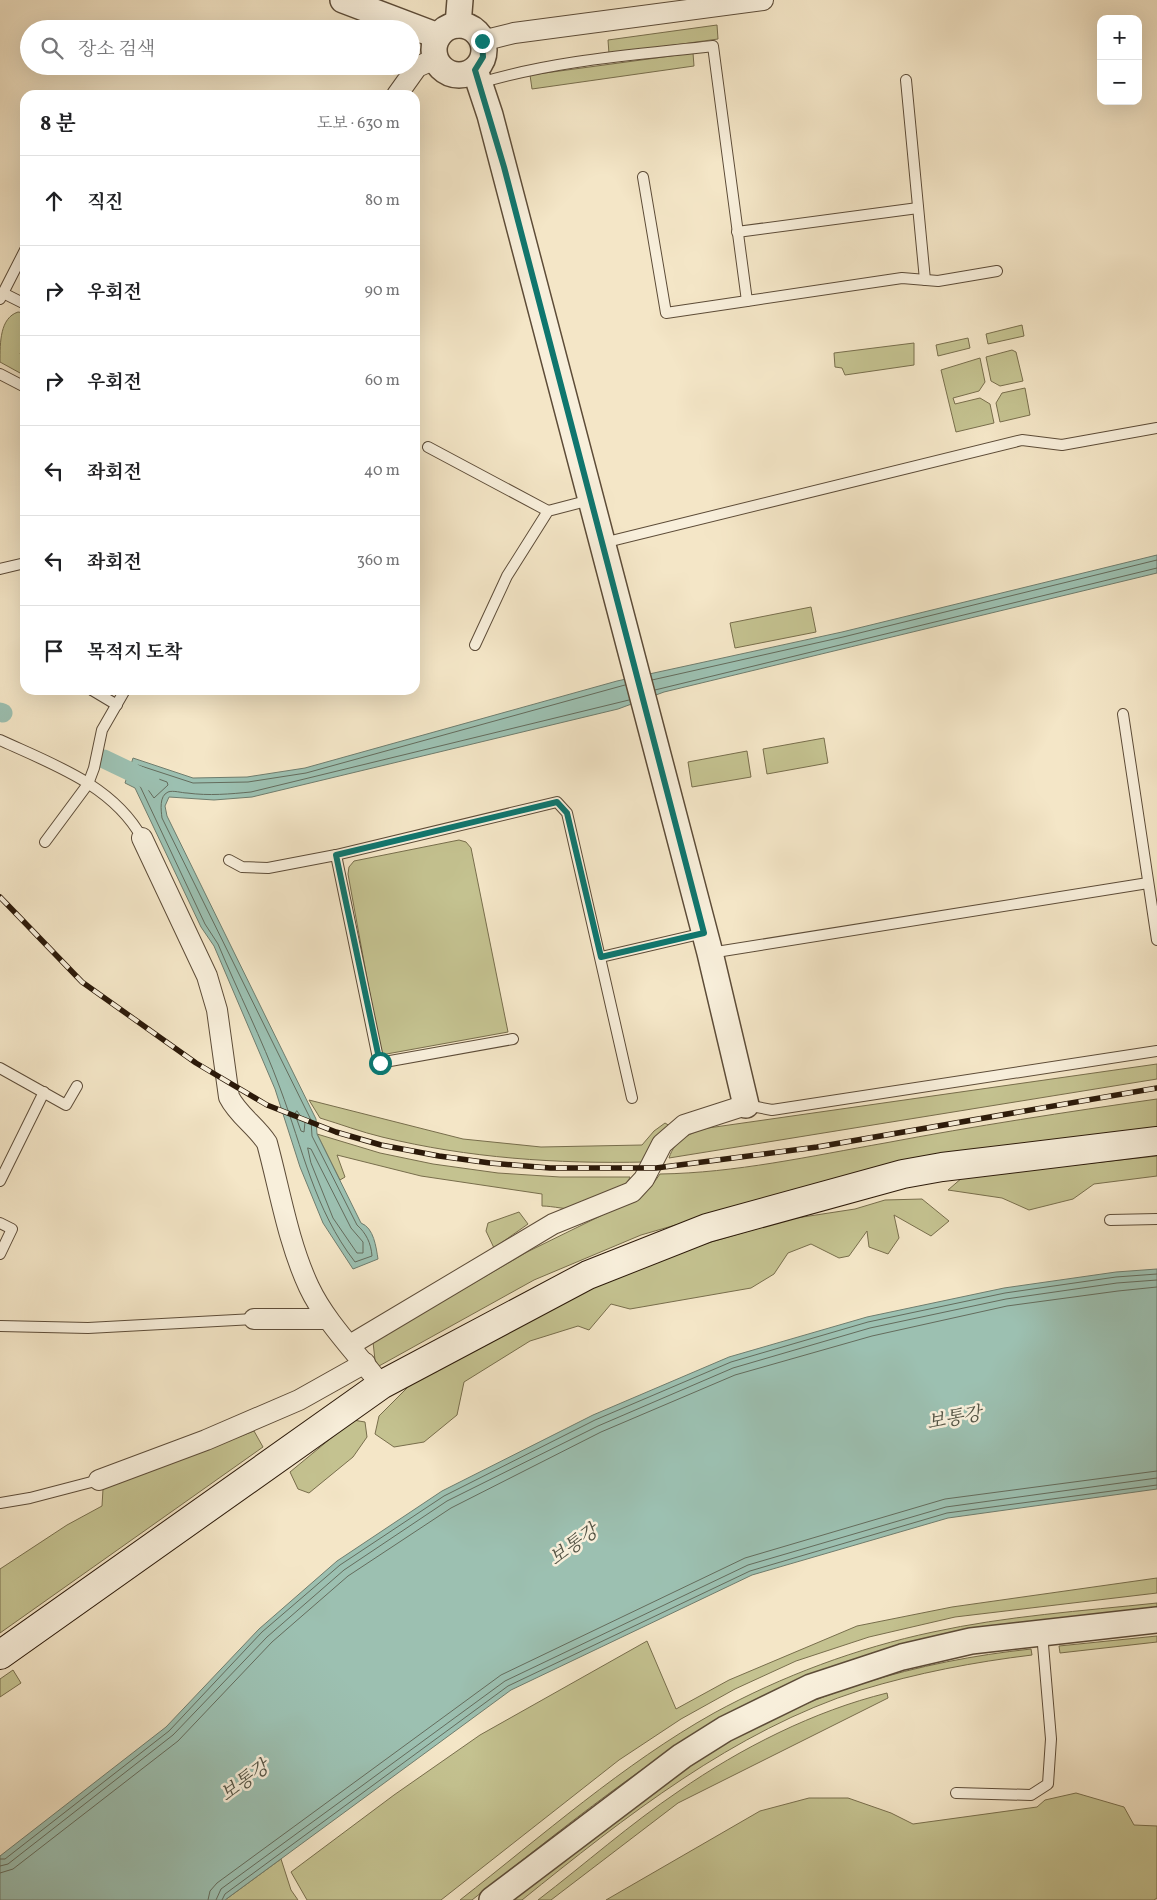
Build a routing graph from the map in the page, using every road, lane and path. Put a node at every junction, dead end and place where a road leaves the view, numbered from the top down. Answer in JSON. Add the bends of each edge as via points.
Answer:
{"nodes":[{"id":1,"x":345,"y":0,"type":"edge"},
{"id":2,"x":460,"y":0,"type":"edge"},
{"id":3,"x":763,"y":0,"type":"edge"},
{"id":4,"x":394,"y":20,"type":"edge"},
{"id":5,"x":420,"y":30,"type":"edge"},
{"id":6,"x":444,"y":40,"type":"junction"},
{"id":7,"x":482,"y":41,"type":"junction"},
{"id":8,"x":420,"y":64,"type":"edge"},
{"id":9,"x":412,"y":75,"type":"edge"},
{"id":10,"x":477,"y":76,"type":"junction"},
{"id":11,"x":906,"y":80,"type":"dead end"},
{"id":12,"x":401,"y":90,"type":"edge"},
{"id":13,"x":643,"y":178,"type":"dead end"},
{"id":14,"x":918,"y":208,"type":"junction"},
{"id":15,"x":737,"y":232,"type":"junction"},
{"id":16,"x":20,"y":260,"type":"edge"},
{"id":17,"x":997,"y":271,"type":"dead end"},
{"id":18,"x":924,"y":280,"type":"junction"},
{"id":19,"x":2,"y":296,"type":"edge"},
{"id":20,"x":20,"y":302,"type":"edge"},
{"id":21,"x":747,"y":302,"type":"junction"},
{"id":22,"x":0,"y":374,"type":"edge"},
{"id":23,"x":20,"y":384,"type":"edge"},
{"id":24,"x":1157,"y":428,"type":"edge"},
{"id":25,"x":428,"y":447,"type":"dead end"},
{"id":26,"x":591,"y":500,"type":"junction"},
{"id":27,"x":548,"y":511,"type":"junction"},
{"id":28,"x":602,"y":543,"type":"junction"},
{"id":29,"x":20,"y":564,"type":"edge"},
{"id":30,"x":0,"y":569,"type":"edge"},
{"id":31,"x":475,"y":645,"type":"dead end"},
{"id":32,"x":101,"y":695,"type":"edge"},
{"id":33,"x":122,"y":695,"type":"edge"},
{"id":34,"x":117,"y":704,"type":"junction"},
{"id":35,"x":1123,"y":714,"type":"dead end"},
{"id":36,"x":0,"y":740,"type":"edge"},
{"id":37,"x":88,"y":784,"type":"junction"},
{"id":38,"x":142,"y":838,"type":"joint"},
{"id":39,"x":45,"y":842,"type":"dead end"},
{"id":40,"x":336,"y":855,"type":"junction"},
{"id":41,"x":229,"y":860,"type":"dead end"},
{"id":42,"x":1148,"y":883,"type":"junction"},
{"id":43,"x":1157,"y":940,"type":"edge"},
{"id":44,"x":707,"y":943,"type":"junction"},
{"id":45,"x":601,"y":957,"type":"junction"},
{"id":46,"x":513,"y":1039,"type":"dead end"},
{"id":47,"x":1157,"y":1051,"type":"edge"},
{"id":48,"x":0,"y":1068,"type":"edge"},
{"id":49,"x":77,"y":1086,"type":"dead end"},
{"id":50,"x":44,"y":1092,"type":"junction"},
{"id":51,"x":632,"y":1098,"type":"dead end"},
{"id":52,"x":746,"y":1105,"type":"junction"},
{"id":53,"x":1157,"y":1141,"type":"edge"},
{"id":54,"x":0,"y":1181,"type":"edge"},
{"id":55,"x":1157,"y":1219,"type":"edge"},
{"id":56,"x":1110,"y":1220,"type":"dead end"},
{"id":57,"x":0,"y":1223,"type":"edge"},
{"id":58,"x":0,"y":1254,"type":"edge"},
{"id":59,"x":327,"y":1319,"type":"junction"},
{"id":60,"x":254,"y":1320,"type":"joint"},
{"id":61,"x":0,"y":1326,"type":"edge"},
{"id":62,"x":350,"y":1345,"type":"junction"},
{"id":63,"x":365,"y":1363,"type":"junction"},
{"id":64,"x":381,"y":1385,"type":"junction"},
{"id":65,"x":100,"y":1480,"type":"joint"},
{"id":66,"x":0,"y":1503,"type":"edge"},
{"id":67,"x":1157,"y":1620,"type":"edge"},
{"id":68,"x":1042,"y":1633,"type":"junction"},
{"id":69,"x":0,"y":1655,"type":"edge"},
{"id":70,"x":956,"y":1793,"type":"dead end"},
{"id":71,"x":492,"y":1900,"type":"edge"}],
"edges":[{"from":1,"to":4,"type":"street"},
{"from":2,"to":6,"type":"street"},
{"from":3,"to":7,"type":"street","via":[[514,33]]},
{"from":5,"to":6,"type":"street"},
{"from":6,"to":7,"type":"street","via":[[473,29]]},
{"from":6,"to":8,"type":"street"},
{"from":6,"to":10,"type":"street","via":[[439,66],[452,74]]},
{"from":7,"to":10,"type":"street","via":[[483,57]]},
{"from":9,"to":12,"type":"street"},
{"from":10,"to":15,"type":"lane","via":[[713,46]]},
{"from":10,"to":26,"type":"street"},
{"from":11,"to":14,"type":"lane"},
{"from":13,"to":21,"type":"lane","via":[[666,312]]},
{"from":14,"to":15,"type":"lane"},
{"from":14,"to":18,"type":"lane"},
{"from":15,"to":21,"type":"lane"},
{"from":16,"to":19,"type":"lane"},
{"from":17,"to":18,"type":"lane"},
{"from":18,"to":21,"type":"lane","via":[[902,278]]},
{"from":19,"to":20,"type":"lane"},
{"from":22,"to":23,"type":"lane"},
{"from":24,"to":28,"type":"lane","via":[[1062,445],[1022,440]]},
{"from":25,"to":27,"type":"lane"},
{"from":26,"to":27,"type":"lane"},
{"from":26,"to":28,"type":"street"},
{"from":27,"to":31,"type":"lane","via":[[507,576]]},
{"from":28,"to":44,"type":"street"},
{"from":29,"to":30,"type":"lane"},
{"from":32,"to":34,"type":"lane"},
{"from":33,"to":34,"type":"lane"},
{"from":34,"to":37,"type":"lane","via":[[102,730]]},
{"from":35,"to":42,"type":"lane"},
{"from":36,"to":37,"type":"lane"},
{"from":37,"to":38,"type":"lane","via":[[118,804]]},
{"from":37,"to":39,"type":"lane"},
{"from":38,"to":59,"type":"street","via":[[207,976],[217,1010],[229,1097],[267,1143],[290,1236],[309,1287]]},
{"from":40,"to":41,"type":"lane","via":[[268,868],[242,866]]},
{"from":40,"to":45,"type":"lane","via":[[557,802],[567,813]]},
{"from":40,"to":46,"type":"lane","via":[[380,1063]]},
{"from":42,"to":43,"type":"lane"},
{"from":42,"to":44,"type":"lane"},
{"from":44,"to":45,"type":"lane"},
{"from":44,"to":52,"type":"street"},
{"from":45,"to":51,"type":"lane"},
{"from":47,"to":52,"type":"lane","via":[[772,1110]]},
{"from":48,"to":50,"type":"lane"},
{"from":49,"to":50,"type":"lane","via":[[66,1105]]},
{"from":50,"to":54,"type":"lane"},
{"from":52,"to":62,"type":"street","via":[[684,1125],[662,1144],[644,1180],[632,1192],[553,1224]]},
{"from":53,"to":64,"type":"main road","via":[[922,1170],[707,1228],[588,1275]]},
{"from":55,"to":56,"type":"lane"},
{"from":57,"to":58,"type":"lane","via":[[12,1229]]},
{"from":59,"to":60,"type":"street"},
{"from":59,"to":62,"type":"street"},
{"from":60,"to":61,"type":"lane","via":[[88,1328]]},
{"from":62,"to":63,"type":"street"},
{"from":63,"to":64,"type":"street"},
{"from":63,"to":65,"type":"street","via":[[299,1400]]},
{"from":64,"to":69,"type":"main road"},
{"from":65,"to":66,"type":"lane"},
{"from":67,"to":68,"type":"street"},
{"from":68,"to":70,"type":"lane","via":[[1051,1739],[1048,1784],[1031,1795]]},
{"from":68,"to":71,"type":"street","via":[[971,1641],[902,1657],[811,1687],[725,1728],[682,1756]]}]}
